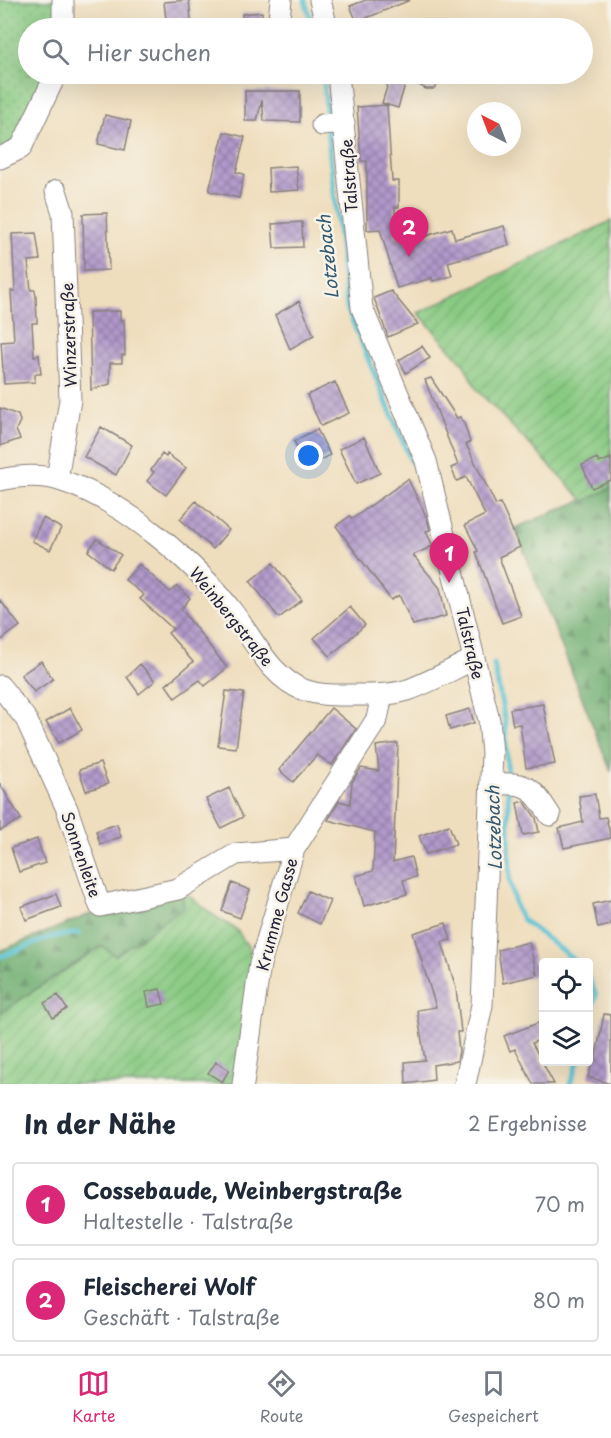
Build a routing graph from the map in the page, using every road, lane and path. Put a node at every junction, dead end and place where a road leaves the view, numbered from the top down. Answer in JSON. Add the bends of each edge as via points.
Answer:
{"nodes":[{"id":1,"x":63,"y":0,"type":"edge"},
{"id":2,"x":281,"y":0,"type":"edge"},
{"id":3,"x":320,"y":0,"type":"edge"},
{"id":4,"x":63,"y":18,"type":"edge"},
{"id":5,"x":279,"y":18,"type":"edge"},
{"id":6,"x":324,"y":18,"type":"edge"},
{"id":7,"x":51,"y":84,"type":"edge"},
{"id":8,"x":337,"y":84,"type":"edge"},
{"id":9,"x":0,"y":158,"type":"edge"},
{"id":10,"x":56,"y":191,"type":"dead end"},
{"id":11,"x":57,"y":479,"type":"junction"},
{"id":12,"x":0,"y":480,"type":"edge"},
{"id":13,"x":474,"y":658,"type":"junction"},
{"id":14,"x":0,"y":686,"type":"edge"},
{"id":15,"x":382,"y":695,"type":"junction"},
{"id":16,"x":501,"y":784,"type":"junction"},
{"id":17,"x":550,"y":815,"type":"dead end"},
{"id":18,"x":294,"y":849,"type":"junction"},
{"id":19,"x":243,"y":1084,"type":"edge"},
{"id":20,"x":465,"y":1084,"type":"edge"}],
"edges":[{"from":1,"to":4,"type":"street"},
{"from":2,"to":5,"type":"street"},
{"from":3,"to":6,"type":"street"},
{"from":7,"to":9,"type":"street","via":[[21,148]]},
{"from":8,"to":13,"type":"street","name":"Talstraße","via":[[333,124],[362,308],[426,461]]},
{"from":10,"to":11,"type":"street","name":"Winzerstraße","via":[[63,213],[70,400]]},
{"from":11,"to":12,"type":"street","name":"Weinbergstraße","via":[[23,476]]},
{"from":11,"to":15,"type":"street","name":"Weinbergstraße","via":[[117,509],[179,554],[233,612],[269,663],[302,690],[320,695]]},
{"from":13,"to":15,"type":"street","name":"Weinbergstraße","via":[[408,690]]},
{"from":13,"to":16,"type":"street","name":"Talstraße"},
{"from":14,"to":18,"type":"street","name":"Sonnenleite","via":[[26,719],[67,808],[100,906],[178,889],[236,854]]},
{"from":15,"to":18,"type":"street","name":"Krumme Gasse","via":[[377,719]]},
{"from":16,"to":17,"type":"street","via":[[527,786],[536,792]]},
{"from":16,"to":20,"type":"street","name":"Talstraße","via":[[482,1005]]},
{"from":18,"to":19,"type":"street","name":"Krumme Gasse","via":[[260,964]]}]}
